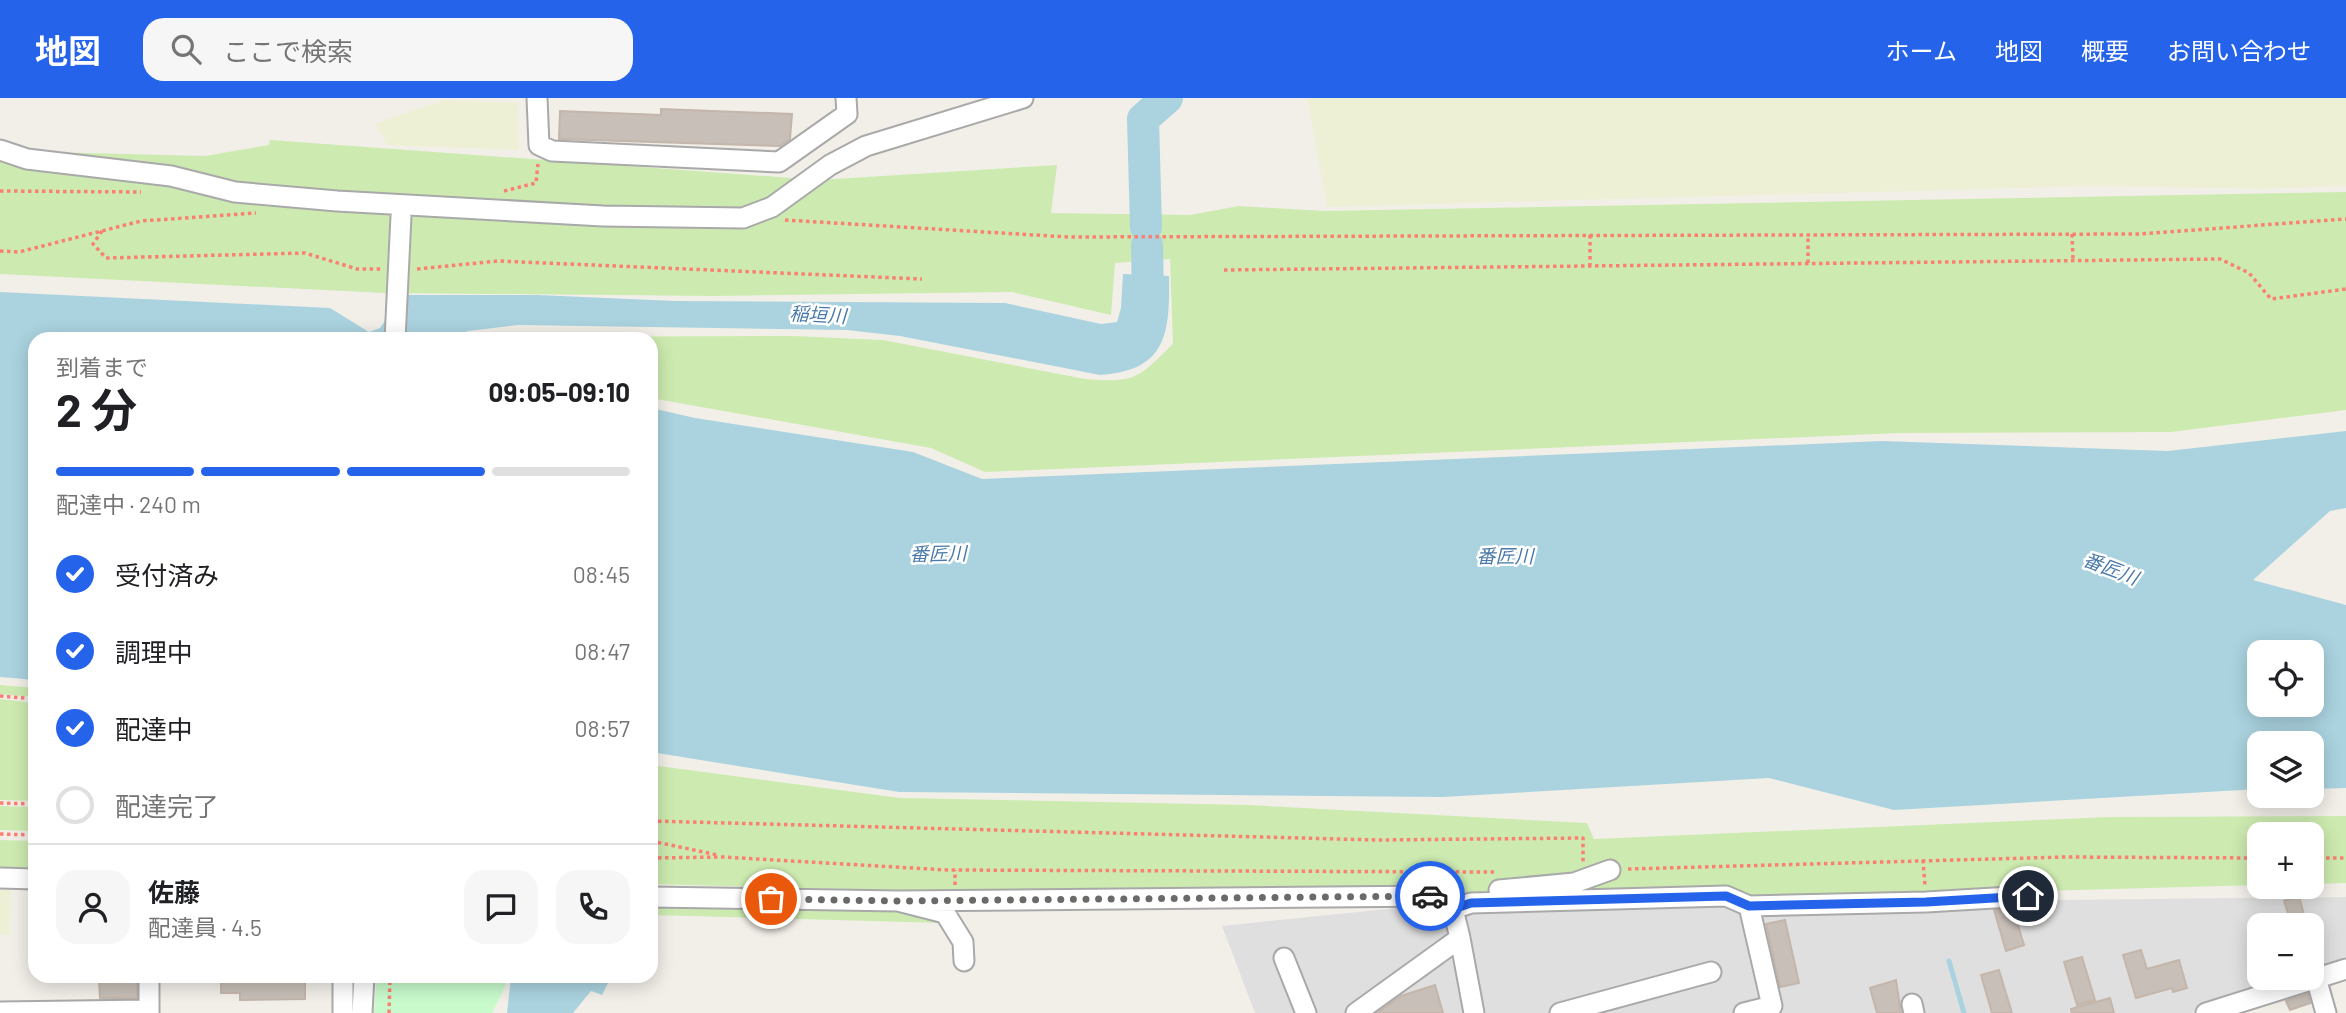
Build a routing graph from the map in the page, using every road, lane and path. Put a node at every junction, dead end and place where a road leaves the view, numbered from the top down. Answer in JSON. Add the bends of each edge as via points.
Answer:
{"nodes":[{"id":1,"x":537,"y":98,"type":"edge"},
{"id":2,"x":846,"y":98,"type":"edge"},
{"id":3,"x":1024,"y":98,"type":"edge"},
{"id":4,"x":539,"y":145,"type":"junction"},
{"id":5,"x":0,"y":150,"type":"edge"},
{"id":6,"x":0,"y":191,"type":"edge"},
{"id":7,"x":152,"y":192,"type":"dead end"},
{"id":8,"x":498,"y":192,"type":"dead end"},
{"id":9,"x":401,"y":211,"type":"junction"},
{"id":10,"x":264,"y":213,"type":"dead end"},
{"id":11,"x":2346,"y":219,"type":"edge"},
{"id":12,"x":783,"y":220,"type":"dead end"},
{"id":13,"x":102,"y":231,"type":"junction"},
{"id":14,"x":2072,"y":234,"type":"junction"},
{"id":15,"x":1590,"y":235,"type":"junction"},
{"id":16,"x":1808,"y":235,"type":"junction"},
{"id":17,"x":0,"y":251,"type":"edge"},
{"id":18,"x":2073,"y":261,"type":"junction"},
{"id":19,"x":1808,"y":263,"type":"junction"},
{"id":20,"x":1590,"y":266,"type":"junction"},
{"id":21,"x":382,"y":269,"type":"dead end"},
{"id":22,"x":407,"y":269,"type":"dead end"},
{"id":23,"x":1224,"y":270,"type":"dead end"},
{"id":24,"x":922,"y":279,"type":"dead end"},
{"id":25,"x":2346,"y":289,"type":"edge"},
{"id":26,"x":395,"y":332,"type":"edge"},
{"id":27,"x":0,"y":696,"type":"edge"},
{"id":28,"x":28,"y":698,"type":"edge"},
{"id":29,"x":0,"y":803,"type":"edge"},
{"id":30,"x":28,"y":804,"type":"edge"},
{"id":31,"x":658,"y":821,"type":"edge"},
{"id":32,"x":0,"y":834,"type":"edge"},
{"id":33,"x":28,"y":835,"type":"edge"},
{"id":34,"x":658,"y":843,"type":"edge"},
{"id":35,"x":723,"y":857,"type":"junction"},
{"id":36,"x":658,"y":858,"type":"edge"},
{"id":37,"x":2247,"y":858,"type":"edge"},
{"id":38,"x":2324,"y":858,"type":"edge"},
{"id":39,"x":2346,"y":858,"type":"edge"},
{"id":40,"x":1923,"y":860,"type":"junction"},
{"id":41,"x":1611,"y":870,"type":"junction"},
{"id":42,"x":1505,"y":872,"type":"dead end"},
{"id":43,"x":0,"y":878,"type":"edge"},
{"id":44,"x":28,"y":879,"type":"edge"},
{"id":45,"x":2028,"y":896,"type":"dead end"},
{"id":46,"x":658,"y":897,"type":"edge"},
{"id":47,"x":898,"y":901,"type":"junction"},
{"id":48,"x":1446,"y":902,"type":"junction"},
{"id":49,"x":1926,"y":902,"type":"junction"},
{"id":50,"x":1749,"y":906,"type":"junction"},
{"id":51,"x":1460,"y":938,"type":"junction"},
{"id":52,"x":1284,"y":958,"type":"dead end"},
{"id":53,"x":964,"y":961,"type":"dead end"},
{"id":54,"x":2346,"y":969,"type":"edge"},
{"id":55,"x":1711,"y":972,"type":"dead end"},
{"id":56,"x":2324,"y":976,"type":"edge"},
{"id":57,"x":149,"y":983,"type":"edge"},
{"id":58,"x":343,"y":983,"type":"edge"},
{"id":59,"x":364,"y":983,"type":"edge"},
{"id":60,"x":390,"y":983,"type":"edge"},
{"id":61,"x":2278,"y":990,"type":"edge"},
{"id":62,"x":2319,"y":990,"type":"edge"},
{"id":63,"x":0,"y":1012,"type":"edge"},
{"id":64,"x":149,"y":1012,"type":"edge"},
{"id":65,"x":343,"y":1013,"type":"edge"},
{"id":66,"x":362,"y":1013,"type":"edge"},
{"id":67,"x":389,"y":1013,"type":"edge"},
{"id":68,"x":1306,"y":1013,"type":"edge"},
{"id":69,"x":1356,"y":1013,"type":"edge"},
{"id":70,"x":1474,"y":1013,"type":"edge"},
{"id":71,"x":1560,"y":1013,"type":"edge"},
{"id":72,"x":1744,"y":1013,"type":"edge"},
{"id":73,"x":2206,"y":1013,"type":"edge"},
{"id":74,"x":2326,"y":1013,"type":"edge"}],
"edges":[{"from":1,"to":4,"type":"street"},
{"from":2,"to":4,"type":"street","via":[[847,114],[779,162],[552,151]]},
{"from":3,"to":9,"type":"street","via":[[866,146],[830,165],[772,207],[743,218]]},
{"from":4,"to":8,"type":"path","via":[[536,183]]},
{"from":5,"to":9,"type":"street","via":[[27,159],[171,176],[235,192]]},
{"from":6,"to":7,"type":"path"},
{"from":9,"to":26,"type":"street","bridge":true},
{"from":10,"to":13,"type":"path","via":[[141,220]]},
{"from":11,"to":14,"type":"path","via":[[2138,234]]},
{"from":12,"to":15,"type":"path","via":[[1068,237]]},
{"from":13,"to":17,"type":"path","via":[[19,252]]},
{"from":13,"to":21,"type":"path","via":[[93,244],[106,258],[305,253],[357,269]]},
{"from":14,"to":16,"type":"path"},
{"from":14,"to":18,"type":"path"},
{"from":15,"to":16,"type":"path"},
{"from":15,"to":20,"type":"path"},
{"from":16,"to":19,"type":"path"},
{"from":18,"to":19,"type":"path"},
{"from":18,"to":25,"type":"path","via":[[2220,259],[2249,273],[2271,299]]},
{"from":19,"to":20,"type":"path"},
{"from":20,"to":23,"type":"path"},
{"from":22,"to":24,"type":"path","via":[[498,261]]},
{"from":27,"to":28,"type":"path"},
{"from":29,"to":30,"type":"path"},
{"from":31,"to":41,"type":"path","via":[[1377,839],[1583,838],[1582,870]]},
{"from":32,"to":33,"type":"path"},
{"from":34,"to":35,"type":"path"},
{"from":35,"to":36,"type":"path"},
{"from":35,"to":42,"type":"path","via":[[947,870]]},
{"from":37,"to":40,"type":"path"},
{"from":38,"to":39,"type":"path"},
{"from":40,"to":41,"type":"path"},
{"from":40,"to":49,"type":"path"},
{"from":41,"to":48,"type":"street","via":[[1574,883]]},
{"from":43,"to":44,"type":"street"},
{"from":45,"to":49,"type":"street"},
{"from":46,"to":47,"type":"street"},
{"from":47,"to":48,"type":"street"},
{"from":47,"to":53,"type":"street","via":[[945,913],[963,942]]},
{"from":48,"to":50,"type":"street","via":[[1726,896]]},
{"from":48,"to":51,"type":"street"},
{"from":49,"to":50,"type":"street"},
{"from":50,"to":72,"type":"street","via":[[1772,1006]]},
{"from":51,"to":69,"type":"street"},
{"from":51,"to":70,"type":"street"},
{"from":52,"to":68,"type":"street"},
{"from":54,"to":56,"type":"street"},
{"from":55,"to":71,"type":"street"},
{"from":57,"to":64,"type":"street"},
{"from":58,"to":65,"type":"street"},
{"from":59,"to":66,"type":"street"},
{"from":60,"to":67,"type":"path"},
{"from":61,"to":73,"type":"street"},
{"from":62,"to":74,"type":"street"},
{"from":63,"to":64,"type":"street"}]}
